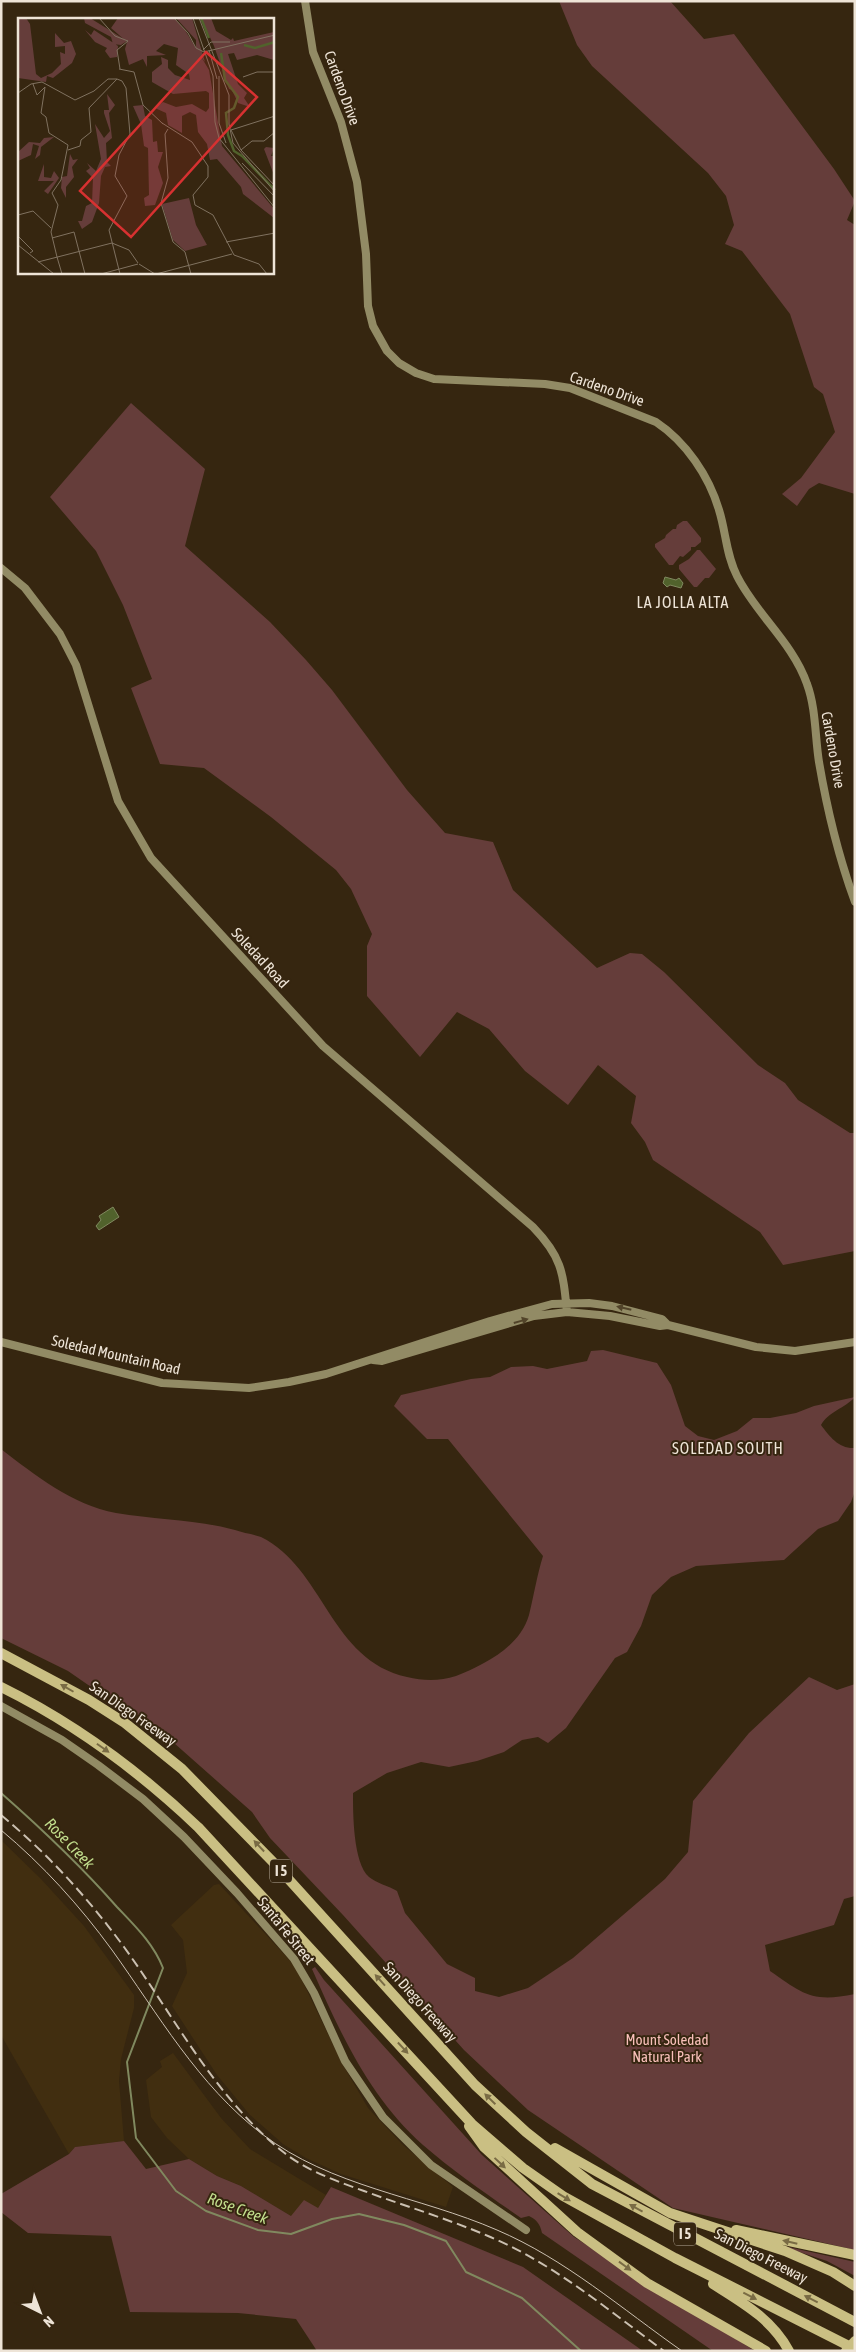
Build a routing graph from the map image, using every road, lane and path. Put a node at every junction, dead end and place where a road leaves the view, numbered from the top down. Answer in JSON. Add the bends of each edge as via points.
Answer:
{"nodes":[{"id":1,"x":304,"y":1,"type":"edge"},
{"id":2,"x":1,"y":568,"type":"edge"},
{"id":3,"x":855,"y":902,"type":"edge"},
{"id":4,"x":566,"y":1303,"type":"junction"},
{"id":5,"x":567,"y":1312,"type":"junction"},
{"id":6,"x":668,"y":1325,"type":"junction"},
{"id":7,"x":1,"y":1342,"type":"edge"},
{"id":8,"x":855,"y":1342,"type":"edge"},
{"id":9,"x":373,"y":1360,"type":"junction"},
{"id":10,"x":1,"y":1653,"type":"edge"},
{"id":11,"x":1,"y":1687,"type":"edge"},
{"id":12,"x":1,"y":1706,"type":"edge"},
{"id":13,"x":448,"y":2097,"type":"junction"},
{"id":14,"x":526,"y":2132,"type":"junction"},
{"id":15,"x":678,"y":2216,"type":"junction"},
{"id":16,"x":526,"y":2230,"type":"dead end"},
{"id":17,"x":855,"y":2255,"type":"edge"},
{"id":18,"x":675,"y":2258,"type":"junction"},
{"id":19,"x":855,"y":2286,"type":"edge"},
{"id":20,"x":855,"y":2322,"type":"edge"},
{"id":21,"x":855,"y":2343,"type":"edge"},
{"id":22,"x":762,"y":2348,"type":"edge"},
{"id":23,"x":855,"y":2349,"type":"edge"},
{"id":24,"x":789,"y":2351,"type":"edge"},
{"id":25,"x":848,"y":2351,"type":"edge"}],
"edges":[{"from":1,"to":3,"type":"street","name":"Cardeno Drive","via":[[313,52],[341,122],[356,182],[366,254],[368,306],[377,336],[399,363],[434,378],[545,384],[591,395],[656,422],[695,461],[714,495],[737,577],[799,665],[807,684],[819,764]]},
{"from":2,"to":4,"type":"street","name":"Soledad Road","via":[[25,588],[50,618],[64,642],[76,666],[118,801],[151,858],[323,1046],[534,1227],[562,1269]]},
{"from":4,"to":5,"type":"street","name":"Soledad Road"},
{"from":6,"to":4,"type":"street","name":"Soledad Mountain Road","one_way":true,"via":[[662,1319],[612,1306]]},
{"from":4,"to":9,"type":"street","name":"Soledad Mountain Road","via":[[534,1308]]},
{"from":5,"to":6,"type":"street","name":"Soledad Mountain Road"},
{"from":9,"to":5,"type":"street","name":"Soledad Mountain Road","one_way":true,"via":[[382,1361],[534,1316]]},
{"from":6,"to":8,"type":"street","name":"Soledad Mountain Road","via":[[756,1347],[795,1351]]},
{"from":7,"to":9,"type":"street","name":"Soledad Mountain Road","via":[[162,1383],[226,1388],[288,1382]]},
{"from":14,"to":10,"type":"highway","name":"San Diego Freeway","number":"I 5","one_way":true,"via":[[475,2086],[273,1862],[182,1769],[89,1700]]},
{"from":11,"to":13,"type":"highway","number":"I 5","one_way":true,"via":[[70,1725],[158,1789],[198,1827]]},
{"from":12,"to":16,"type":"street","name":"Santa Fe Street","via":[[98,1764],[184,1837],[294,1959],[345,2061],[383,2117],[431,2165]]},
{"from":13,"to":18,"type":"highway","number":"I 5","one_way":true,"via":[[472,2124],[523,2168],[563,2196]]},
{"from":13,"to":22,"type":"highway","one_way":true,"via":[[484,2148],[578,2232],[647,2283]]},
{"from":14,"to":15,"type":"highway"},
{"from":20,"to":14,"type":"highway","name":"San Diego Freeway","number":"I 5","one_way":true,"via":[[592,2184]]},
{"from":17,"to":15,"type":"highway","one_way":true},
{"from":15,"to":19,"type":"highway","via":[[785,2251]]},
{"from":18,"to":23,"type":"highway","number":"I 5","one_way":true},
{"from":18,"to":24,"type":"highway","via":[[768,2321]]},
{"from":21,"to":25,"type":"highway","bridge":true}]}
